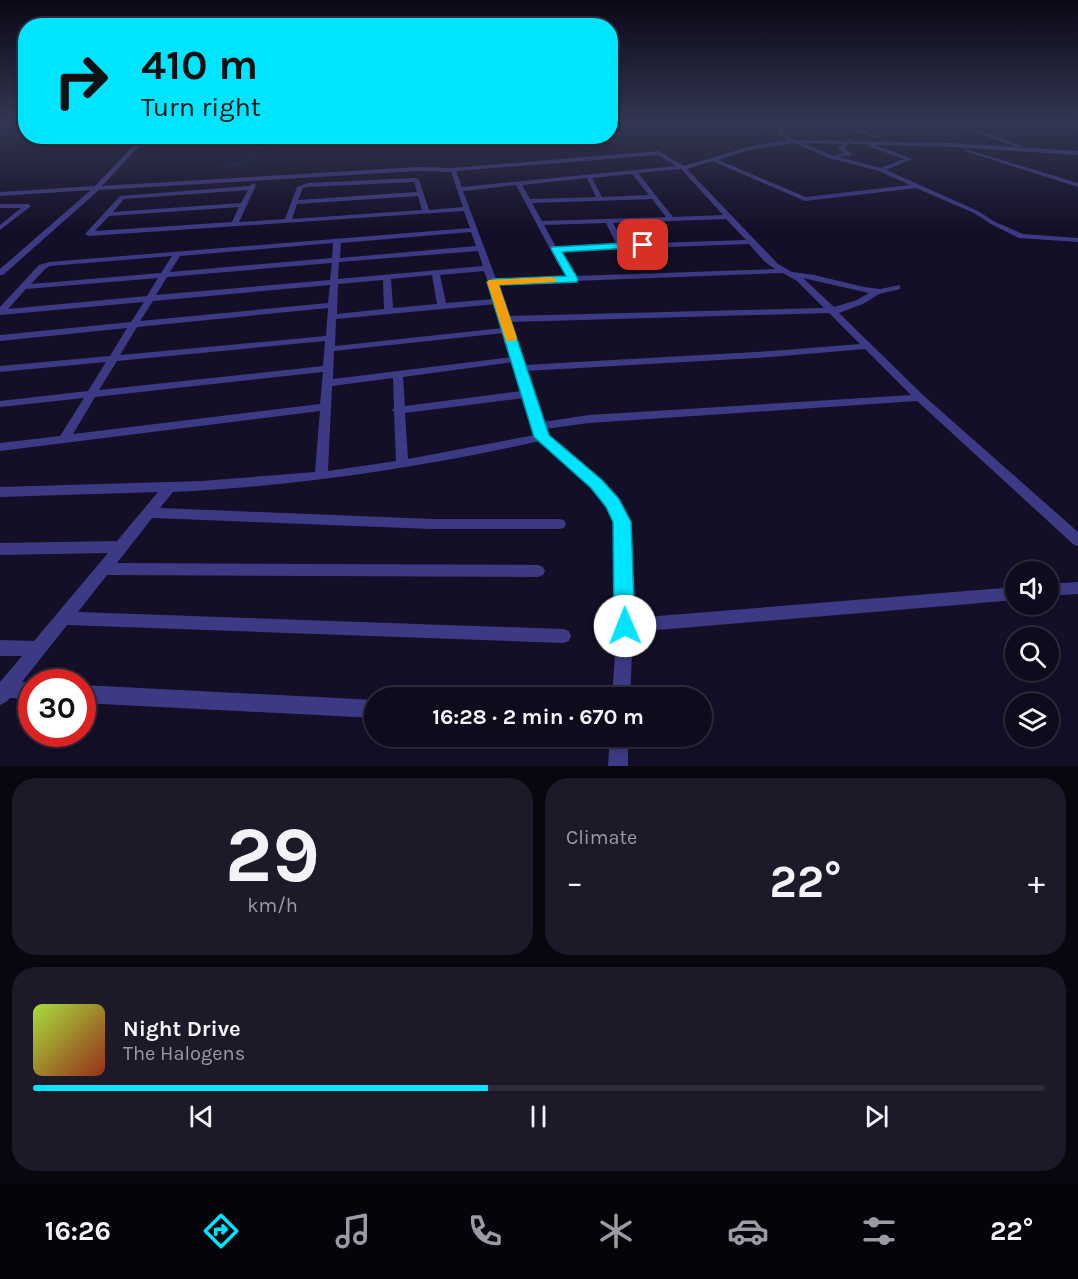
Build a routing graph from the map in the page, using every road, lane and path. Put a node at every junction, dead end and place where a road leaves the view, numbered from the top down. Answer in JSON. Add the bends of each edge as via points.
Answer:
{"nodes":[{"id":1,"x":124,"y":159,"type":"edge"},
{"id":2,"x":585,"y":159,"type":"edge"},
{"id":3,"x":670,"y":159,"type":"edge"},
{"id":4,"x":714,"y":159,"type":"joint"},
{"id":5,"x":838,"y":159,"type":"edge"},
{"id":6,"x":908,"y":159,"type":"edge"},
{"id":7,"x":996,"y":159,"type":"edge"},
{"id":8,"x":682,"y":168,"type":"junction"},
{"id":9,"x":453,"y":170,"type":"junction"},
{"id":10,"x":881,"y":170,"type":"junction"},
{"id":11,"x":634,"y":172,"type":"junction"},
{"id":12,"x":589,"y":177,"type":"junction"},
{"id":13,"x":255,"y":179,"type":"junction"},
{"id":14,"x":519,"y":183,"type":"junction"},
{"id":15,"x":1078,"y":185,"type":"edge"},
{"id":16,"x":916,"y":186,"type":"junction"},
{"id":17,"x":118,"y":187,"type":"junction"},
{"id":18,"x":97,"y":188,"type":"junction"},
{"id":19,"x":251,"y":188,"type":"junction"},
{"id":20,"x":460,"y":189,"type":"junction"},
{"id":21,"x":0,"y":194,"type":"edge"},
{"id":22,"x":421,"y":194,"type":"junction"},
{"id":23,"x":122,"y":196,"type":"junction"},
{"id":24,"x":654,"y":197,"type":"junction"},
{"id":25,"x":600,"y":199,"type":"junction"},
{"id":26,"x":529,"y":201,"type":"junction"},
{"id":27,"x":295,"y":202,"type":"junction"},
{"id":28,"x":244,"y":205,"type":"junction"},
{"id":29,"x":0,"y":206,"type":"edge"},
{"id":30,"x":467,"y":209,"type":"junction"},
{"id":31,"x":426,"y":211,"type":"junction"},
{"id":32,"x":106,"y":214,"type":"junction"},
{"id":33,"x":728,"y":217,"type":"junction"},
{"id":34,"x":670,"y":218,"type":"junction"},
{"id":35,"x":4,"y":221,"type":"edge"},
{"id":36,"x":609,"y":221,"type":"junction"},
{"id":37,"x":287,"y":222,"type":"junction"},
{"id":38,"x":540,"y":223,"type":"junction"},
{"id":39,"x":234,"y":225,"type":"junction"},
{"id":40,"x":0,"y":228,"type":"edge"},
{"id":41,"x":474,"y":230,"type":"junction"},
{"id":42,"x":1078,"y":240,"type":"edge"},
{"id":43,"x":338,"y":242,"type":"junction"},
{"id":44,"x":751,"y":242,"type":"junction"},
{"id":45,"x":621,"y":246,"type":"junction"},
{"id":46,"x":481,"y":248,"type":"junction"},
{"id":47,"x":556,"y":249,"type":"junction"},
{"id":48,"x":177,"y":254,"type":"junction"},
{"id":49,"x":336,"y":260,"type":"junction"},
{"id":50,"x":488,"y":268,"type":"junction"},
{"id":51,"x":2,"y":270,"type":"edge"},
{"id":52,"x":436,"y":273,"type":"junction"},
{"id":53,"x":788,"y":273,"type":"junction"},
{"id":54,"x":165,"y":274,"type":"junction"},
{"id":55,"x":387,"y":277,"type":"junction"},
{"id":56,"x":573,"y":279,"type":"junction"},
{"id":57,"x":335,"y":282,"type":"junction"},
{"id":58,"x":493,"y":282,"type":"junction"},
{"id":59,"x":24,"y":287,"type":"junction"},
{"id":60,"x":897,"y":287,"type":"dead end"},
{"id":61,"x":876,"y":292,"type":"junction"},
{"id":62,"x":149,"y":299,"type":"junction"},
{"id":63,"x":499,"y":301,"type":"junction"},
{"id":64,"x":333,"y":305,"type":"junction"},
{"id":65,"x":442,"y":306,"type":"junction"},
{"id":66,"x":830,"y":309,"type":"junction"},
{"id":67,"x":0,"y":312,"type":"edge"},
{"id":68,"x":388,"y":312,"type":"junction"},
{"id":69,"x":332,"y":317,"type":"junction"},
{"id":70,"x":505,"y":319,"type":"junction"},
{"id":71,"x":134,"y":325,"type":"junction"},
{"id":72,"x":508,"y":330,"type":"junction"},
{"id":73,"x":0,"y":338,"type":"edge"},
{"id":74,"x":330,"y":343,"type":"junction"},
{"id":75,"x":867,"y":346,"type":"junction"},
{"id":76,"x":114,"y":357,"type":"junction"},
{"id":77,"x":519,"y":364,"type":"junction"},
{"id":78,"x":329,"y":368,"type":"junction"},
{"id":79,"x":0,"y":369,"type":"edge"},
{"id":80,"x":398,"y":374,"type":"junction"},
{"id":81,"x":328,"y":383,"type":"junction"},
{"id":82,"x":91,"y":394,"type":"junction"},
{"id":83,"x":528,"y":394,"type":"junction"},
{"id":84,"x":920,"y":398,"type":"junction"},
{"id":85,"x":0,"y":404,"type":"edge"},
{"id":86,"x":326,"y":407,"type":"junction"},
{"id":87,"x":398,"y":410,"type":"junction"},
{"id":88,"x":540,"y":432,"type":"junction"},
{"id":89,"x":64,"y":439,"type":"junction"},
{"id":90,"x":0,"y":447,"type":"edge"},
{"id":91,"x":402,"y":465,"type":"junction"},
{"id":92,"x":321,"y":476,"type":"junction"},
{"id":93,"x":169,"y":488,"type":"junction"},
{"id":94,"x":0,"y":492,"type":"edge"},
{"id":95,"x":148,"y":513,"type":"junction"},
{"id":96,"x":559,"y":524,"type":"dead end"},
{"id":97,"x":1078,"y":540,"type":"edge"},
{"id":98,"x":121,"y":547,"type":"junction"},
{"id":99,"x":0,"y":549,"type":"edge"},
{"id":100,"x":103,"y":569,"type":"junction"},
{"id":101,"x":538,"y":571,"type":"dead end"},
{"id":102,"x":1078,"y":588,"type":"edge"},
{"id":103,"x":1059,"y":589,"type":"edge"},
{"id":104,"x":1005,"y":594,"type":"edge"},
{"id":105,"x":63,"y":618,"type":"junction"},
{"id":106,"x":625,"y":626,"type":"junction"},
{"id":107,"x":563,"y":636,"type":"dead end"},
{"id":108,"x":0,"y":648,"type":"edge"},
{"id":109,"x":39,"y":649,"type":"junction"},
{"id":110,"x":622,"y":687,"type":"edge"},
{"id":111,"x":18,"y":692,"type":"edge"},
{"id":112,"x":3,"y":693,"type":"edge"},
{"id":113,"x":96,"y":695,"type":"edge"},
{"id":114,"x":364,"y":708,"type":"edge"},
{"id":115,"x":619,"y":747,"type":"edge"},
{"id":116,"x":618,"y":766,"type":"edge"}],
"edges":[{"from":1,"to":18,"type":"street"},
{"from":2,"to":9,"type":"street"},
{"from":3,"to":8,"type":"street"},
{"from":4,"to":8,"type":"street"},
{"from":4,"to":16,"type":"street","via":[[805,199]]},
{"from":5,"to":10,"type":"street"},
{"from":6,"to":10,"type":"street"},
{"from":7,"to":15,"type":"street"},
{"from":8,"to":11,"type":"street"},
{"from":8,"to":33,"type":"street"},
{"from":9,"to":13,"type":"street"},
{"from":9,"to":20,"type":"street"},
{"from":10,"to":16,"type":"street"},
{"from":11,"to":12,"type":"street"},
{"from":11,"to":24,"type":"street"},
{"from":12,"to":14,"type":"street"},
{"from":12,"to":25,"type":"street"},
{"from":13,"to":17,"type":"street"},
{"from":13,"to":19,"type":"street"},
{"from":14,"to":20,"type":"street"},
{"from":14,"to":26,"type":"street"},
{"from":16,"to":42,"type":"street","via":[[1022,236]]},
{"from":17,"to":18,"type":"street"},
{"from":17,"to":23,"type":"street"},
{"from":18,"to":21,"type":"street"},
{"from":18,"to":51,"type":"street"},
{"from":19,"to":23,"type":"street"},
{"from":19,"to":28,"type":"street"},
{"from":20,"to":30,"type":"street"},
{"from":22,"to":27,"type":"street"},
{"from":22,"to":27,"type":"street","via":[[417,181],[411,179],[308,185],[300,188]]},
{"from":22,"to":31,"type":"street"},
{"from":23,"to":32,"type":"street"},
{"from":24,"to":25,"type":"street"},
{"from":24,"to":34,"type":"street"},
{"from":25,"to":26,"type":"street"},
{"from":26,"to":38,"type":"street"},
{"from":27,"to":37,"type":"street"},
{"from":28,"to":32,"type":"street"},
{"from":28,"to":39,"type":"street"},
{"from":29,"to":35,"type":"street","via":[[28,206]]},
{"from":30,"to":31,"type":"street"},
{"from":30,"to":41,"type":"street"},
{"from":31,"to":37,"type":"street"},
{"from":32,"to":39,"type":"street","via":[[89,234]]},
{"from":33,"to":34,"type":"street"},
{"from":33,"to":44,"type":"street"},
{"from":34,"to":36,"type":"street"},
{"from":35,"to":40,"type":"street"},
{"from":36,"to":38,"type":"street"},
{"from":36,"to":45,"type":"street"},
{"from":37,"to":39,"type":"street"},
{"from":38,"to":47,"type":"street"},
{"from":41,"to":43,"type":"street"},
{"from":41,"to":46,"type":"street"},
{"from":43,"to":48,"type":"street"},
{"from":43,"to":49,"type":"street"},
{"from":44,"to":45,"type":"street"},
{"from":44,"to":53,"type":"street"},
{"from":45,"to":47,"type":"street"},
{"from":46,"to":49,"type":"street"},
{"from":46,"to":50,"type":"street"},
{"from":47,"to":56,"type":"street"},
{"from":48,"to":54,"type":"street"},
{"from":48,"to":59,"type":"street","via":[[49,264]]},
{"from":49,"to":54,"type":"street"},
{"from":49,"to":57,"type":"street"},
{"from":50,"to":52,"type":"street"},
{"from":50,"to":58,"type":"street"},
{"from":52,"to":55,"type":"street"},
{"from":52,"to":65,"type":"street"},
{"from":53,"to":56,"type":"street"},
{"from":53,"to":61,"type":"street"},
{"from":53,"to":66,"type":"street"},
{"from":54,"to":59,"type":"street"},
{"from":54,"to":62,"type":"street"},
{"from":55,"to":57,"type":"street"},
{"from":55,"to":68,"type":"street"},
{"from":56,"to":58,"type":"street"},
{"from":57,"to":62,"type":"street"},
{"from":57,"to":64,"type":"street"},
{"from":58,"to":63,"type":"street"},
{"from":59,"to":67,"type":"street"},
{"from":60,"to":61,"type":"street"},
{"from":61,"to":66,"type":"street","via":[[839,310]]},
{"from":62,"to":67,"type":"street"},
{"from":62,"to":71,"type":"street"},
{"from":63,"to":65,"type":"street"},
{"from":63,"to":70,"type":"street"},
{"from":64,"to":69,"type":"street"},
{"from":64,"to":71,"type":"street"},
{"from":65,"to":68,"type":"street"},
{"from":66,"to":70,"type":"street"},
{"from":66,"to":75,"type":"street"},
{"from":68,"to":69,"type":"street"},
{"from":69,"to":74,"type":"street"},
{"from":70,"to":72,"type":"street"},
{"from":71,"to":73,"type":"street"},
{"from":71,"to":76,"type":"street"},
{"from":72,"to":74,"type":"street"},
{"from":72,"to":77,"type":"street"},
{"from":74,"to":76,"type":"street"},
{"from":74,"to":78,"type":"street"},
{"from":75,"to":77,"type":"street","via":[[771,354]]},
{"from":75,"to":84,"type":"street"},
{"from":76,"to":79,"type":"street"},
{"from":76,"to":82,"type":"street"},
{"from":77,"to":80,"type":"street"},
{"from":77,"to":83,"type":"street"},
{"from":78,"to":81,"type":"street"},
{"from":78,"to":82,"type":"street"},
{"from":80,"to":81,"type":"street"},
{"from":80,"to":87,"type":"street"},
{"from":81,"to":86,"type":"street"},
{"from":82,"to":85,"type":"street"},
{"from":82,"to":89,"type":"street"},
{"from":83,"to":87,"type":"street"},
{"from":83,"to":88,"type":"street"},
{"from":84,"to":88,"type":"street","via":[[589,419]]},
{"from":84,"to":97,"type":"street"},
{"from":86,"to":89,"type":"street"},
{"from":86,"to":92,"type":"street"},
{"from":87,"to":91,"type":"street"},
{"from":88,"to":91,"type":"street"},
{"from":88,"to":106,"type":"street","via":[[596,484],[613,503],[622,522]]},
{"from":89,"to":90,"type":"street"},
{"from":91,"to":92,"type":"street"},
{"from":92,"to":93,"type":"street"},
{"from":93,"to":94,"type":"street"},
{"from":93,"to":95,"type":"street"},
{"from":95,"to":96,"type":"street","via":[[432,524]]},
{"from":95,"to":98,"type":"street"},
{"from":98,"to":99,"type":"street"},
{"from":98,"to":100,"type":"street"},
{"from":100,"to":101,"type":"street"},
{"from":100,"to":105,"type":"street"},
{"from":102,"to":103,"type":"street"},
{"from":104,"to":106,"type":"street"},
{"from":105,"to":107,"type":"street"},
{"from":105,"to":109,"type":"street"},
{"from":106,"to":110,"type":"street"},
{"from":108,"to":109,"type":"street"},
{"from":109,"to":112,"type":"street"},
{"from":111,"to":112,"type":"street"},
{"from":113,"to":114,"type":"street"},
{"from":115,"to":116,"type":"street"}]}
